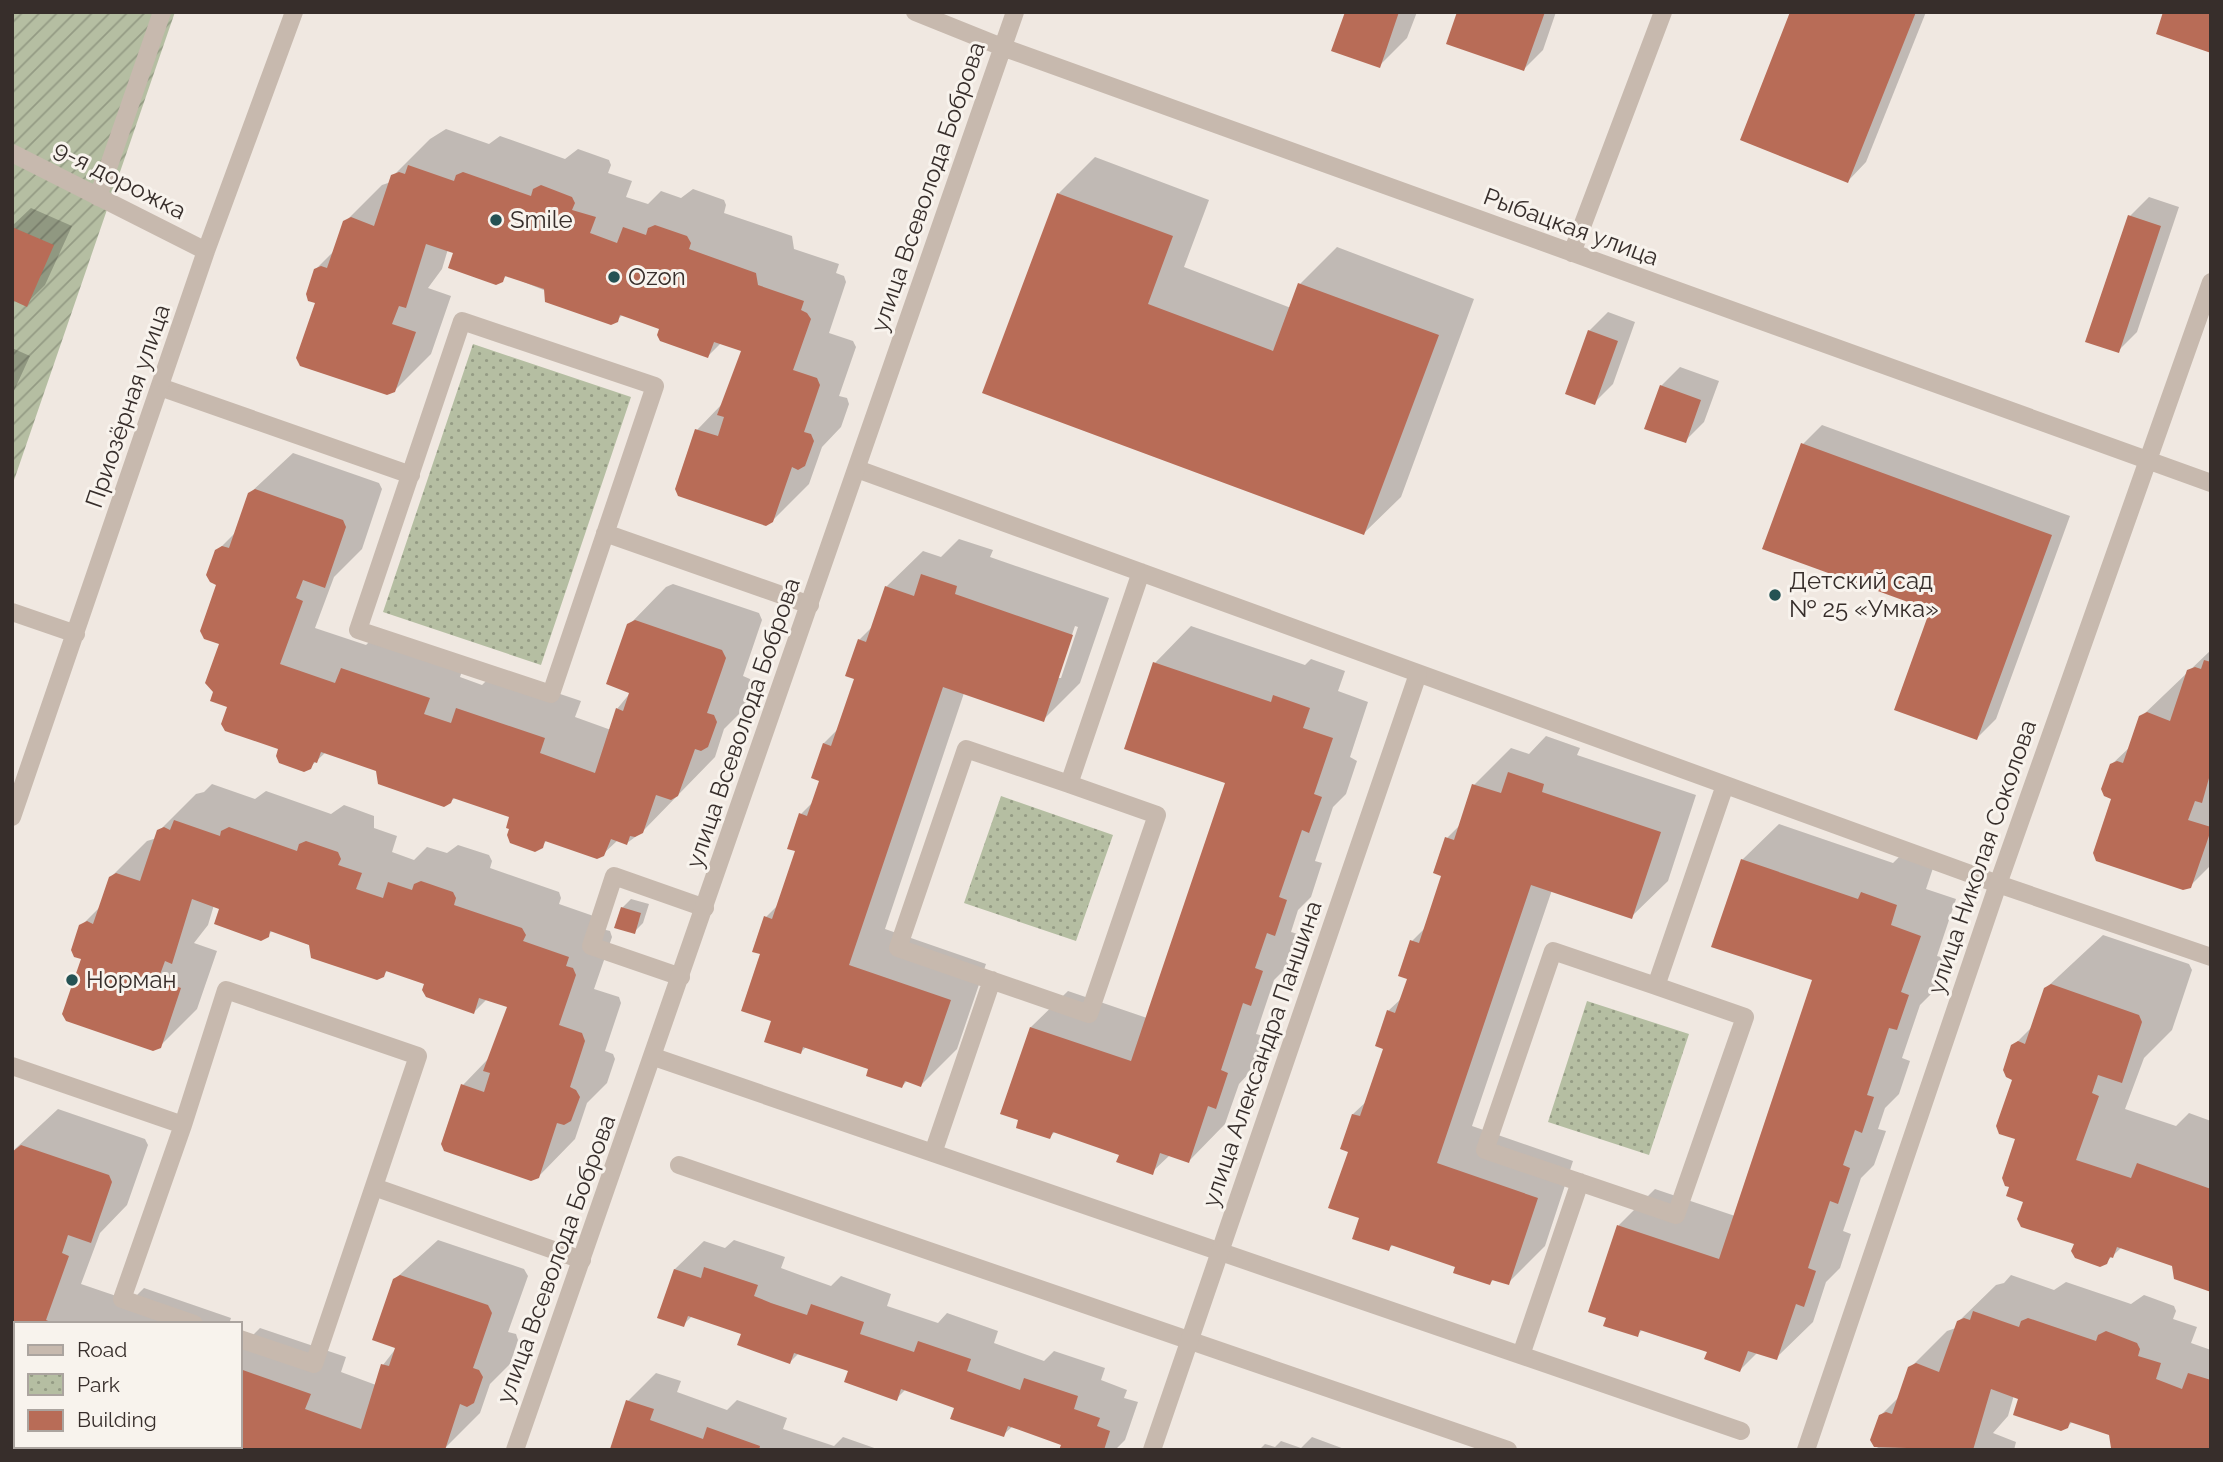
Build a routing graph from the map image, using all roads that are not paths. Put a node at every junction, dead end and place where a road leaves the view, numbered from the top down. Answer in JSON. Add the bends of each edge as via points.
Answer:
{"nodes":[{"id":1,"x":162,"y":12,"type":"edge"},
{"id":2,"x":294,"y":12,"type":"edge"},
{"id":3,"x":915,"y":12,"type":"edge"},
{"id":4,"x":1015,"y":12,"type":"edge"},
{"id":5,"x":1663,"y":12,"type":"edge"},
{"id":6,"x":1002,"y":47,"type":"junction"},
{"id":7,"x":12,"y":153,"type":"edge"},
{"id":8,"x":98,"y":197,"type":"junction"},
{"id":9,"x":206,"y":251,"type":"junction"},
{"id":10,"x":1572,"y":253,"type":"junction"},
{"id":11,"x":2211,"y":282,"type":"edge"},
{"id":12,"x":160,"y":387,"type":"junction"},
{"id":13,"x":2146,"y":461,"type":"junction"},
{"id":14,"x":857,"y":469,"type":"junction"},
{"id":15,"x":411,"y":475,"type":"junction"},
{"id":16,"x":2211,"y":483,"type":"edge"},
{"id":17,"x":605,"y":533,"type":"junction"},
{"id":18,"x":1141,"y":572,"type":"junction"},
{"id":19,"x":810,"y":605,"type":"junction"},
{"id":20,"x":12,"y":612,"type":"edge"},
{"id":21,"x":76,"y":634,"type":"junction"},
{"id":22,"x":1418,"y":674,"type":"junction"},
{"id":23,"x":1069,"y":784,"type":"junction"},
{"id":24,"x":1725,"y":785,"type":"junction"},
{"id":25,"x":12,"y":817,"type":"edge"},
{"id":26,"x":1998,"y":884,"type":"junction"},
{"id":27,"x":705,"y":908,"type":"junction"},
{"id":28,"x":2211,"y":957,"type":"edge"},
{"id":29,"x":681,"y":977,"type":"junction"},
{"id":30,"x":992,"y":980,"type":"junction"},
{"id":31,"x":1656,"y":986,"type":"junction"},
{"id":32,"x":653,"y":1057,"type":"junction"},
{"id":33,"x":12,"y":1066,"type":"edge"},
{"id":34,"x":183,"y":1125,"type":"junction"},
{"id":35,"x":933,"y":1153,"type":"junction"},
{"id":36,"x":679,"y":1165,"type":"dead end"},
{"id":37,"x":1580,"y":1182,"type":"junction"},
{"id":38,"x":374,"y":1187,"type":"junction"},
{"id":39,"x":1220,"y":1251,"type":"junction"},
{"id":40,"x":582,"y":1260,"type":"junction"},
{"id":41,"x":188,"y":1322,"type":"edge"},
{"id":42,"x":242,"y":1340,"type":"edge"},
{"id":43,"x":1189,"y":1341,"type":"junction"},
{"id":44,"x":1521,"y":1355,"type":"junction"},
{"id":45,"x":1741,"y":1431,"type":"dead end"},
{"id":46,"x":514,"y":1450,"type":"edge"},
{"id":47,"x":1152,"y":1450,"type":"edge"},
{"id":48,"x":1508,"y":1450,"type":"edge"},
{"id":49,"x":1806,"y":1450,"type":"edge"}],
"edges":[{"from":1,"to":8,"type":"street"},
{"from":2,"to":9,"type":"street","name":"Приозёрная улица"},
{"from":3,"to":6,"type":"street","name":"Рыбацкая улица"},
{"from":4,"to":6,"type":"street","name":"улица Всеволода Боброва"},
{"from":5,"to":10,"type":"street"},
{"from":6,"to":10,"type":"street","name":"Рыбацкая улица"},
{"from":6,"to":14,"type":"street","name":"улица Всеволода Боброва"},
{"from":7,"to":8,"type":"street","name":"9-я дорожка"},
{"from":8,"to":9,"type":"street","name":"9-я дорожка"},
{"from":9,"to":12,"type":"street","name":"Приозёрная улица"},
{"from":10,"to":13,"type":"street","name":"Рыбацкая улица"},
{"from":11,"to":13,"type":"street","name":"улица Николая Соколова"},
{"from":12,"to":15,"type":"street"},
{"from":12,"to":21,"type":"street","name":"Приозёрная улица"},
{"from":13,"to":16,"type":"street","name":"Рыбацкая улица"},
{"from":13,"to":26,"type":"street","name":"улица Николая Соколова"},
{"from":14,"to":18,"type":"street"},
{"from":14,"to":19,"type":"street","name":"улица Всеволода Боброва"},
{"from":15,"to":17,"type":"street","via":[[463,321],[655,386]]},
{"from":15,"to":17,"type":"street","via":[[358,630],[551,694]]},
{"from":17,"to":19,"type":"street"},
{"from":18,"to":22,"type":"street"},
{"from":18,"to":23,"type":"street"},
{"from":19,"to":27,"type":"street","name":"улица Всеволода Боброва"},
{"from":20,"to":21,"type":"street"},
{"from":21,"to":25,"type":"street","name":"Приозёрная улица"},
{"from":22,"to":24,"type":"street"},
{"from":22,"to":39,"type":"street","name":"улица Александра Паншина"},
{"from":23,"to":30,"type":"street","via":[[1157,815],[1089,1014]]},
{"from":23,"to":30,"type":"street","via":[[966,749],[898,948]]},
{"from":24,"to":26,"type":"street"},
{"from":24,"to":31,"type":"street"},
{"from":26,"to":28,"type":"street"},
{"from":26,"to":49,"type":"street","name":"улица Николая Соколова"},
{"from":27,"to":29,"type":"street","name":"улица Всеволода Боброва"},
{"from":27,"to":29,"type":"street","via":[[614,876],[590,946]]},
{"from":29,"to":32,"type":"street","name":"улица Всеволода Боброва"},
{"from":30,"to":35,"type":"street"},
{"from":31,"to":37,"type":"street","via":[[1745,1017],[1676,1216]]},
{"from":31,"to":37,"type":"street","via":[[1553,951],[1485,1150]]},
{"from":32,"to":35,"type":"street"},
{"from":32,"to":40,"type":"street","name":"улица Всеволода Боброва"},
{"from":33,"to":34,"type":"street"},
{"from":34,"to":38,"type":"street","via":[[226,990],[418,1056]]},
{"from":34,"to":41,"type":"street","via":[[122,1299]]},
{"from":35,"to":39,"type":"street"},
{"from":36,"to":43,"type":"street"},
{"from":37,"to":44,"type":"street"},
{"from":38,"to":40,"type":"street"},
{"from":38,"to":42,"type":"street","via":[[314,1364]]},
{"from":39,"to":43,"type":"street","name":"улица Александра Паншина"},
{"from":39,"to":44,"type":"street"},
{"from":40,"to":46,"type":"street","name":"улица Всеволода Боброва"},
{"from":43,"to":47,"type":"street","name":"улица Александра Паншина"},
{"from":43,"to":48,"type":"street"},
{"from":44,"to":45,"type":"street"}]}
